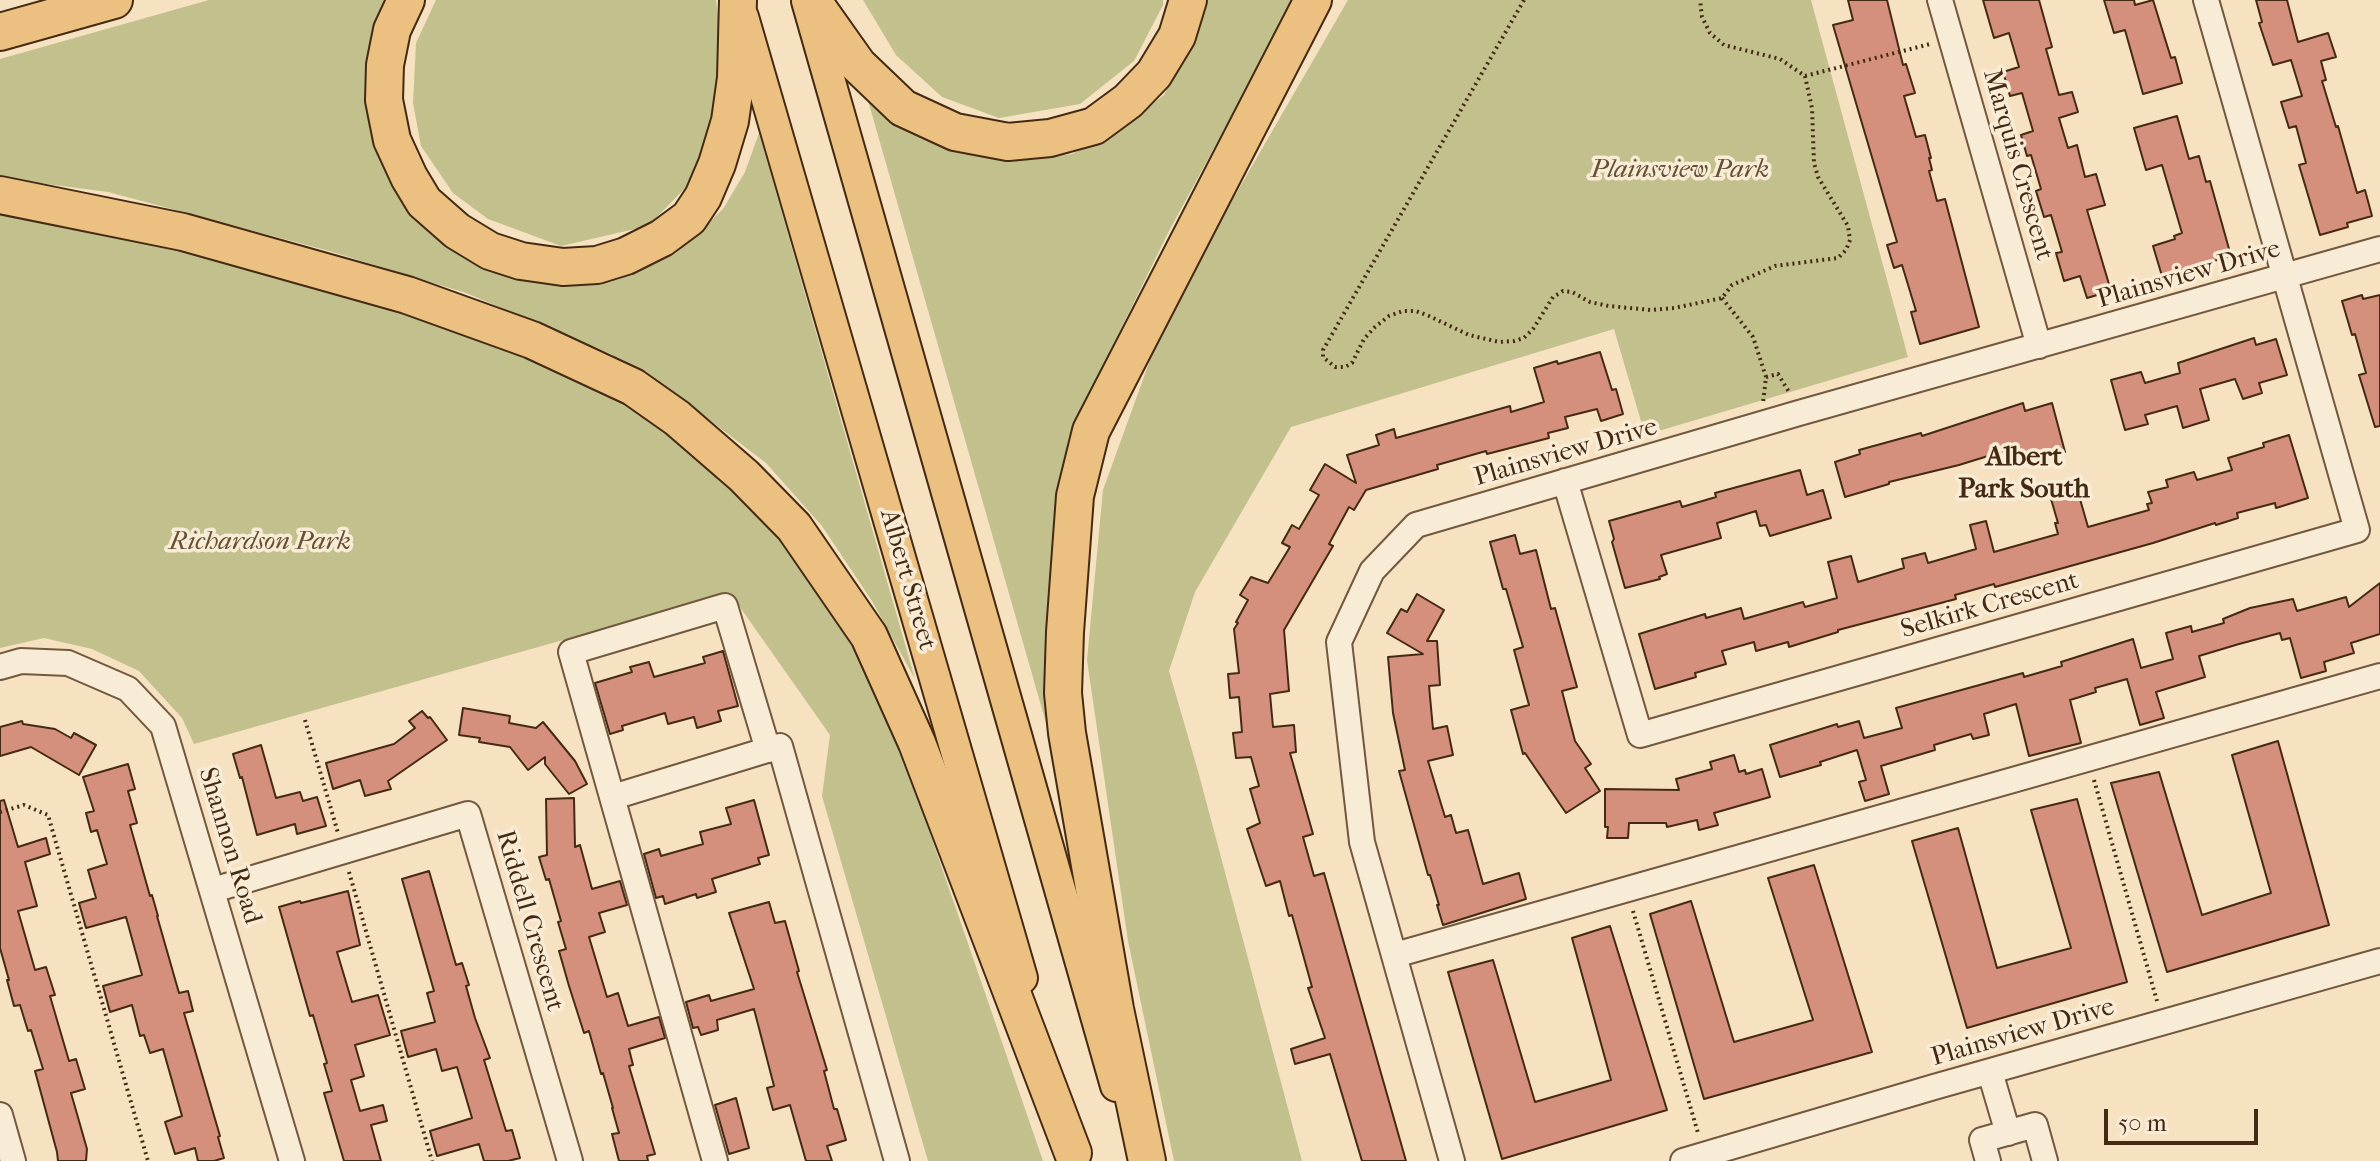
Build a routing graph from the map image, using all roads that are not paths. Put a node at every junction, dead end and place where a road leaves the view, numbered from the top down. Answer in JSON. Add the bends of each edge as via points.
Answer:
{"nodes":[{"id":1,"x":114,"y":0,"type":"edge"},
{"id":2,"x":406,"y":0,"type":"edge"},
{"id":3,"x":738,"y":0,"type":"edge"},
{"id":4,"x":809,"y":0,"type":"edge"},
{"id":5,"x":1188,"y":0,"type":"edge"},
{"id":6,"x":1313,"y":0,"type":"edge"},
{"id":7,"x":1940,"y":0,"type":"edge"},
{"id":8,"x":2206,"y":0,"type":"edge"},
{"id":9,"x":0,"y":32,"type":"edge"},
{"id":10,"x":0,"y":195,"type":"edge"},
{"id":11,"x":2380,"y":249,"type":"edge"},
{"id":12,"x":2284,"y":277,"type":"junction"},
{"id":13,"x":2039,"y":346,"type":"junction"},
{"id":14,"x":1565,"y":481,"type":"junction"},
{"id":15,"x":0,"y":667,"type":"edge"},
{"id":16,"x":2380,"y":676,"type":"edge"},
{"id":17,"x":774,"y":748,"type":"junction"},
{"id":18,"x":613,"y":797,"type":"junction"},
{"id":19,"x":213,"y":890,"type":"junction"},
{"id":20,"x":1395,"y":955,"type":"junction"},
{"id":21,"x":2380,"y":961,"type":"edge"},
{"id":22,"x":1990,"y":1072,"type":"junction"},
{"id":23,"x":0,"y":1115,"type":"edge"},
{"id":24,"x":2008,"y":1133,"type":"junction"},
{"id":25,"x":1074,"y":1157,"type":"edge"},
{"id":26,"x":1693,"y":1158,"type":"edge"},
{"id":27,"x":13,"y":1161,"type":"edge"},
{"id":28,"x":292,"y":1161,"type":"edge"},
{"id":29,"x":570,"y":1161,"type":"edge"},
{"id":30,"x":715,"y":1161,"type":"edge"},
{"id":31,"x":897,"y":1161,"type":"edge"},
{"id":32,"x":1137,"y":1161,"type":"edge"},
{"id":33,"x":1147,"y":1161,"type":"edge"},
{"id":34,"x":1452,"y":1161,"type":"edge"},
{"id":35,"x":1988,"y":1161,"type":"edge"},
{"id":36,"x":2045,"y":1161,"type":"edge"}],
"edges":[{"from":1,"to":9,"type":"highway"},
{"from":2,"to":3,"type":"highway","via":[[392,30],[384,100],[392,140],[409,177],[424,202],[490,251],[563,267],[597,265],[662,238],[689,218],[703,197],[730,121]]},
{"from":3,"to":25,"type":"main road","name":"Albert Street"},
{"from":4,"to":5,"type":"highway","via":[[858,65],[903,108],[955,132],[1008,142],[1094,126],[1128,101],[1154,74],[1177,36]]},
{"from":4,"to":32,"type":"main road"},
{"from":6,"to":33,"type":"highway","via":[[1091,431],[1075,496],[1065,632],[1067,733]]},
{"from":7,"to":13,"type":"street","name":"Marquis Crescent"},
{"from":8,"to":12,"type":"street"},
{"from":10,"to":25,"type":"highway","via":[[183,232],[407,295],[532,340],[633,387],[744,476],[794,527],[869,636],[917,743]]},
{"from":11,"to":12,"type":"street","name":"Plainsview Drive"},
{"from":12,"to":13,"type":"street","name":"Plainsview Drive"},
{"from":12,"to":14,"type":"street","name":"Selkirk Crescent","via":[[2357,530],[1640,735]]},
{"from":13,"to":14,"type":"street","name":"Plainsview Drive"},
{"from":14,"to":20,"type":"street","name":"Plainsview Drive","via":[[1416,525],[1372,571],[1339,642],[1362,842]]},
{"from":15,"to":19,"type":"street","name":"Shannon Road","via":[[21,661],[68,663],[128,689],[163,726]]},
{"from":16,"to":20,"type":"street"},
{"from":17,"to":18,"type":"street"},
{"from":17,"to":18,"type":"street","via":[[725,606],[571,652]]},
{"from":17,"to":31,"type":"street"},
{"from":18,"to":30,"type":"street"},
{"from":19,"to":28,"type":"street","name":"Shannon Road"},
{"from":19,"to":29,"type":"street","name":"Riddell Crescent","via":[[468,814]]},
{"from":20,"to":34,"type":"street","name":"Plainsview Drive"},
{"from":21,"to":22,"type":"street","name":"Plainsview Drive"},
{"from":22,"to":24,"type":"street"},
{"from":22,"to":26,"type":"street","name":"Plainsview Drive"},
{"from":23,"to":27,"type":"street"},
{"from":24,"to":35,"type":"street","via":[[1982,1140]]},
{"from":24,"to":36,"type":"street","via":[[2035,1125]]}]}
